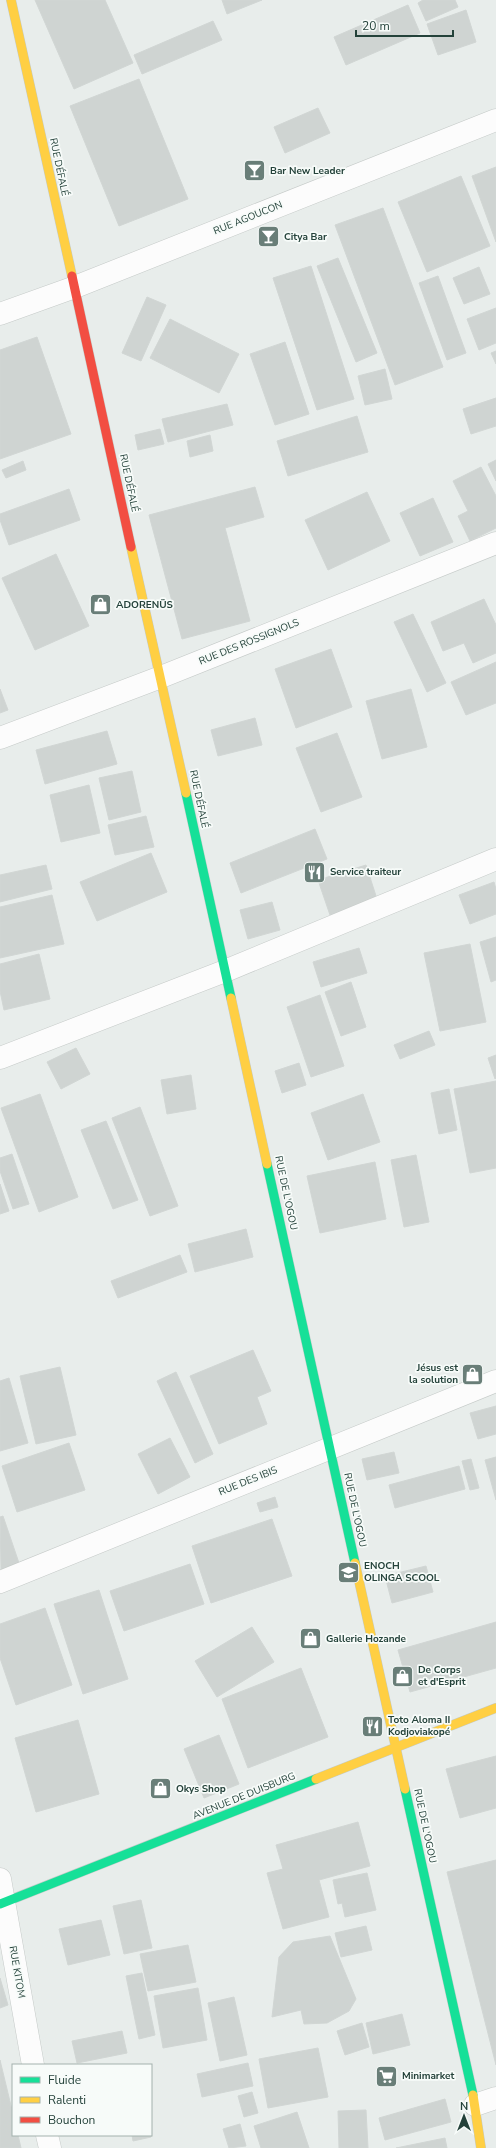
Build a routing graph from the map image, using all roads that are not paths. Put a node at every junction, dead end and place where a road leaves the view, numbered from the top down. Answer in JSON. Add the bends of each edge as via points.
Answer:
{"nodes":[{"id":1,"x":11,"y":0,"type":"edge"},
{"id":2,"x":496,"y":120,"type":"edge"},
{"id":3,"x":74,"y":287,"type":"junction"},
{"id":4,"x":0,"y":314,"type":"edge"},
{"id":5,"x":496,"y":543,"type":"edge"},
{"id":6,"x":161,"y":677,"type":"junction"},
{"id":7,"x":0,"y":738,"type":"edge"},
{"id":8,"x":496,"y":859,"type":"edge"},
{"id":9,"x":225,"y":971,"type":"junction"},
{"id":10,"x":0,"y":1058,"type":"edge"},
{"id":11,"x":496,"y":1382,"type":"edge"},
{"id":12,"x":330,"y":1447,"type":"junction"},
{"id":13,"x":0,"y":1582,"type":"edge"},
{"id":14,"x":496,"y":1708,"type":"edge"},
{"id":15,"x":397,"y":1747,"type":"junction"},
{"id":16,"x":0,"y":1879,"type":"edge"},
{"id":17,"x":2,"y":1903,"type":"edge"},
{"id":18,"x":33,"y":2064,"type":"edge"},
{"id":19,"x":496,"y":2098,"type":"edge"},
{"id":20,"x":475,"y":2105,"type":"junction"},
{"id":21,"x":47,"y":2136,"type":"edge"},
{"id":22,"x":50,"y":2148,"type":"edge"},
{"id":23,"x":481,"y":2148,"type":"edge"}],
"edges":[{"from":1,"to":3,"type":"street","name":"RUE DÉFALÉ"},
{"from":2,"to":3,"type":"street","name":"RUE AGOUCON"},
{"from":3,"to":4,"type":"street","name":"RUE AGOUCON"},
{"from":3,"to":6,"type":"street","name":"RUE DÉFALÉ"},
{"from":5,"to":6,"type":"street","name":"RUE DES ROSSIGNOLS"},
{"from":6,"to":7,"type":"street","name":"RUE DES ROSSIGNOLS"},
{"from":6,"to":9,"type":"street","name":"RUE DÉFALÉ"},
{"from":8,"to":9,"type":"street"},
{"from":9,"to":10,"type":"street"},
{"from":9,"to":12,"type":"street","name":"RUE DE L'OGOU"},
{"from":11,"to":12,"type":"street","name":"RUE DES IBIS"},
{"from":12,"to":13,"type":"street","name":"RUE DES IBIS"},
{"from":12,"to":15,"type":"street","name":"RUE DE L'OGOU"},
{"from":14,"to":15,"type":"street","name":"AVENUE DE DUISBURG"},
{"from":15,"to":17,"type":"street","name":"AVENUE DE DUISBURG"},
{"from":15,"to":20,"type":"street","name":"RUE DE L'OGOU"},
{"from":16,"to":17,"type":"street","name":"RUE KITOM"},
{"from":17,"to":18,"type":"street","name":"RUE KITOM"},
{"from":19,"to":20,"type":"street"},
{"from":20,"to":23,"type":"street","name":"RUE DE L'OGOU"},
{"from":21,"to":22,"type":"street"}]}
